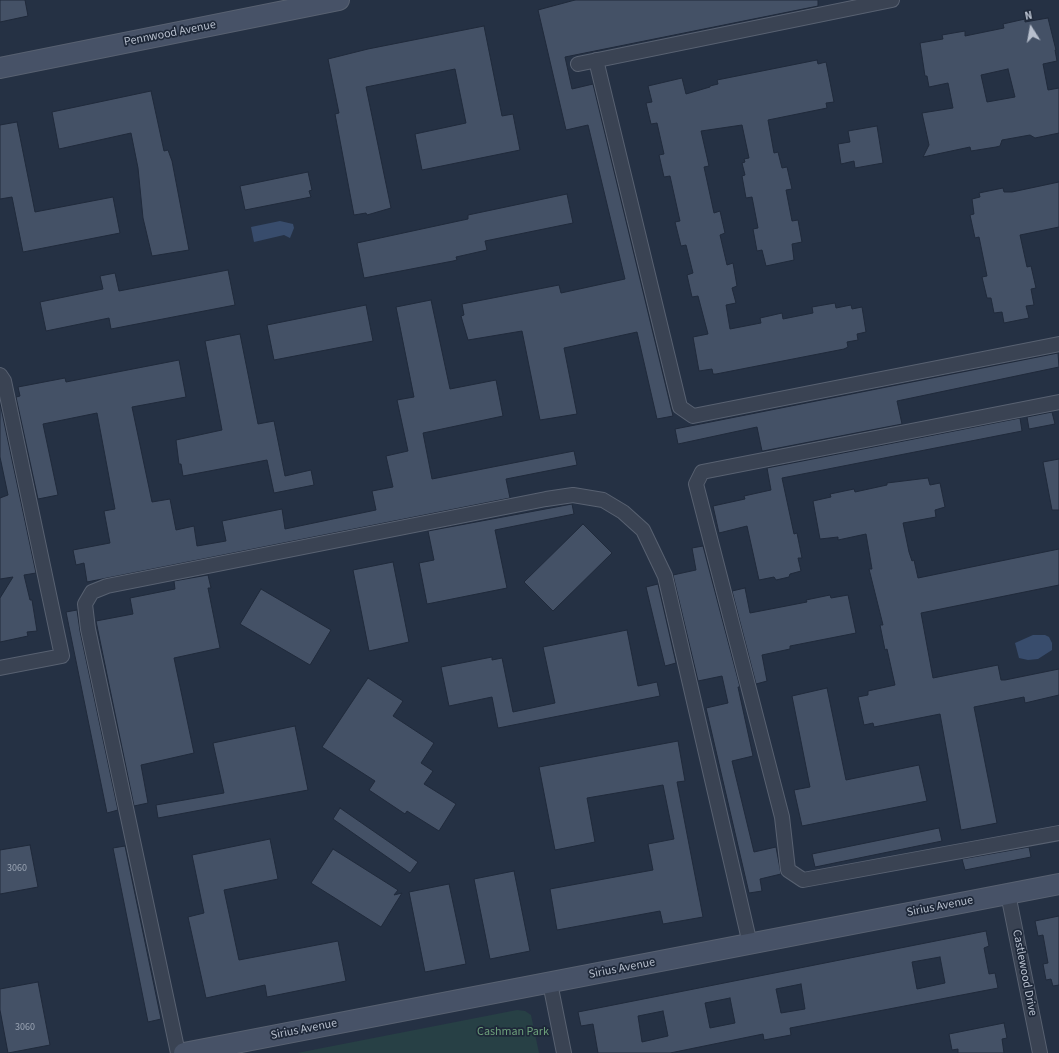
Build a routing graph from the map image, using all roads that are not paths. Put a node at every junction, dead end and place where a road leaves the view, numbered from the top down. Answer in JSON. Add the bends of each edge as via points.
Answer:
{"nodes":[{"id":1,"x":339,"y":0,"type":"edge"},
{"id":2,"x":892,"y":0,"type":"edge"},
{"id":3,"x":875,"y":2,"type":"edge"},
{"id":4,"x":850,"y":4,"type":"edge"},
{"id":5,"x":596,"y":60,"type":"junction"},
{"id":6,"x":578,"y":64,"type":"dead end"},
{"id":7,"x":0,"y":68,"type":"edge"},
{"id":8,"x":1059,"y":344,"type":"edge"},
{"id":9,"x":0,"y":375,"type":"edge"},
{"id":10,"x":1059,"y":402,"type":"edge"},
{"id":11,"x":0,"y":668,"type":"edge"},
{"id":12,"x":1059,"y":833,"type":"edge"},
{"id":13,"x":1059,"y":884,"type":"edge"},
{"id":14,"x":1008,"y":894,"type":"junction"},
{"id":15,"x":750,"y":944,"type":"junction"},
{"id":16,"x":550,"y":983,"type":"junction"},
{"id":17,"x":178,"y":1053,"type":"edge"},
{"id":18,"x":184,"y":1053,"type":"edge"},
{"id":19,"x":564,"y":1053,"type":"edge"},
{"id":20,"x":1040,"y":1053,"type":"edge"}],
"edges":[{"from":1,"to":7,"type":"street","name":"Pennwood Avenue"},
{"from":2,"to":3,"type":"street"},
{"from":3,"to":4,"type":"street"},
{"from":4,"to":5,"type":"street"},
{"from":5,"to":6,"type":"street"},
{"from":5,"to":8,"type":"street","via":[[680,407],[693,416]]},
{"from":9,"to":11,"type":"street","via":[[4,381],[62,656]]},
{"from":10,"to":12,"type":"street","via":[[702,472],[696,484],[782,817],[788,870],[803,880]]},
{"from":13,"to":14,"type":"street","name":"Sirius Avenue"},
{"from":14,"to":15,"type":"street","name":"Sirius Avenue"},
{"from":14,"to":20,"type":"street","name":"Castlewood Drive"},
{"from":15,"to":16,"type":"street","name":"Sirius Avenue"},
{"from":15,"to":17,"type":"street","via":[[665,576],[644,530],[623,512],[603,500],[573,495],[538,500],[107,586],[92,592],[85,604],[88,629]]},
{"from":16,"to":18,"type":"street","name":"Sirius Avenue"},
{"from":16,"to":19,"type":"street"}]}
